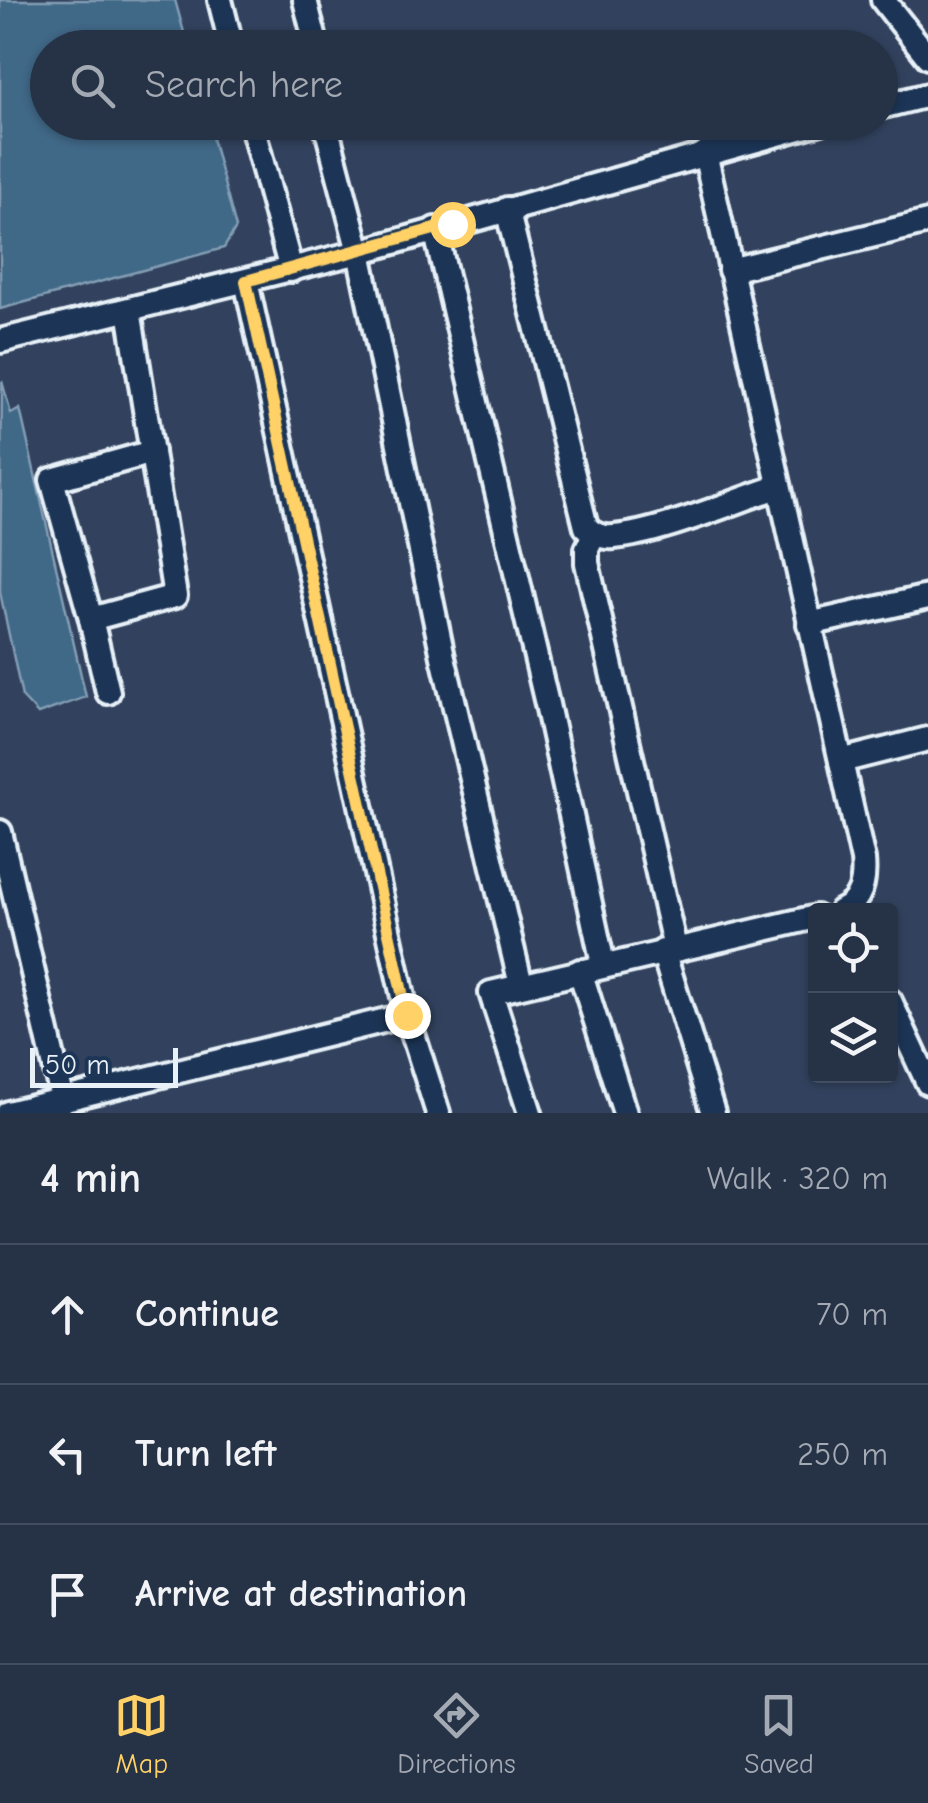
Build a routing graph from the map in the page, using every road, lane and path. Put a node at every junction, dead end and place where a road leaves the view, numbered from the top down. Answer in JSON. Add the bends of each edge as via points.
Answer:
{"nodes":[{"id":1,"x":220,"y":0,"type":"edge"},
{"id":2,"x":305,"y":0,"type":"edge"},
{"id":3,"x":883,"y":0,"type":"edge"},
{"id":4,"x":228,"y":30,"type":"edge"},
{"id":5,"x":312,"y":30,"type":"edge"},
{"id":6,"x":928,"y":58,"type":"edge"},
{"id":7,"x":928,"y":95,"type":"edge"},
{"id":8,"x":898,"y":102,"type":"edge"},
{"id":9,"x":257,"y":140,"type":"edge"},
{"id":10,"x":330,"y":140,"type":"edge"},
{"id":11,"x":751,"y":140,"type":"edge"},
{"id":12,"x":705,"y":152,"type":"junction"},
{"id":13,"x":506,"y":209,"type":"junction"},
{"id":14,"x":928,"y":222,"type":"edge"},
{"id":15,"x":435,"y":229,"type":"junction"},
{"id":16,"x":359,"y":252,"type":"junction"},
{"id":17,"x":291,"y":270,"type":"junction"},
{"id":18,"x":730,"y":270,"type":"junction"},
{"id":19,"x":246,"y":281,"type":"junction"},
{"id":20,"x":129,"y":310,"type":"junction"},
{"id":21,"x":0,"y":341,"type":"edge"},
{"id":22,"x":152,"y":452,"type":"junction"},
{"id":23,"x":778,"y":488,"type":"junction"},
{"id":24,"x":594,"y":535,"type":"junction"},
{"id":25,"x":928,"y":598,"type":"edge"},
{"id":26,"x":91,"y":619,"type":"junction"},
{"id":27,"x":810,"y":624,"type":"junction"},
{"id":28,"x":108,"y":692,"type":"dead end"},
{"id":29,"x":928,"y":739,"type":"edge"},
{"id":30,"x":841,"y":762,"type":"junction"},
{"id":31,"x":0,"y":832,"type":"edge"},
{"id":32,"x":852,"y":903,"type":"edge"},
{"id":33,"x":808,"y":919,"type":"edge"},
{"id":34,"x":669,"y":949,"type":"junction"},
{"id":35,"x":603,"y":964,"type":"junction"},
{"id":36,"x":580,"y":971,"type":"junction"},
{"id":37,"x":520,"y":985,"type":"junction"},
{"id":38,"x":407,"y":1015,"type":"junction"},
{"id":39,"x":898,"y":1019,"type":"edge"},
{"id":40,"x":928,"y":1083,"type":"edge"},
{"id":41,"x":64,"y":1101,"type":"junction"},
{"id":42,"x":8,"y":1113,"type":"edge"},
{"id":43,"x":438,"y":1113,"type":"edge"},
{"id":44,"x":530,"y":1113,"type":"edge"},
{"id":45,"x":625,"y":1113,"type":"edge"},
{"id":46,"x":714,"y":1113,"type":"edge"}],
"edges":[{"from":1,"to":4,"type":"street"},
{"from":2,"to":5,"type":"street"},
{"from":3,"to":6,"type":"street"},
{"from":7,"to":8,"type":"street"},
{"from":9,"to":17,"type":"street"},
{"from":10,"to":16,"type":"street"},
{"from":11,"to":12,"type":"street"},
{"from":12,"to":13,"type":"street"},
{"from":12,"to":18,"type":"street"},
{"from":13,"to":15,"type":"street"},
{"from":13,"to":24,"type":"street","via":[[580,508]]},
{"from":14,"to":18,"type":"street"},
{"from":15,"to":16,"type":"street"},
{"from":15,"to":35,"type":"street"},
{"from":16,"to":17,"type":"street"},
{"from":16,"to":37,"type":"street"},
{"from":17,"to":19,"type":"street"},
{"from":18,"to":23,"type":"street"},
{"from":19,"to":20,"type":"street"},
{"from":19,"to":38,"type":"street"},
{"from":20,"to":21,"type":"street"},
{"from":20,"to":22,"type":"street"},
{"from":22,"to":26,"type":"street","via":[[176,596]]},
{"from":22,"to":26,"type":"street","via":[[52,480]]},
{"from":23,"to":24,"type":"street","via":[[650,529]]},
{"from":23,"to":27,"type":"street"},
{"from":24,"to":34,"type":"street","via":[[588,563]]},
{"from":25,"to":27,"type":"street"},
{"from":26,"to":28,"type":"street"},
{"from":27,"to":30,"type":"street"},
{"from":29,"to":30,"type":"street"},
{"from":30,"to":32,"type":"street","via":[[864,860],[865,881]]},
{"from":31,"to":41,"type":"street"},
{"from":33,"to":34,"type":"street"},
{"from":34,"to":35,"type":"street"},
{"from":34,"to":46,"type":"street"},
{"from":35,"to":36,"type":"street"},
{"from":36,"to":37,"type":"street"},
{"from":36,"to":45,"type":"street"},
{"from":37,"to":44,"type":"street","via":[[491,993]]},
{"from":38,"to":41,"type":"street"},
{"from":38,"to":43,"type":"street"},
{"from":39,"to":40,"type":"street"},
{"from":41,"to":42,"type":"street"}]}
